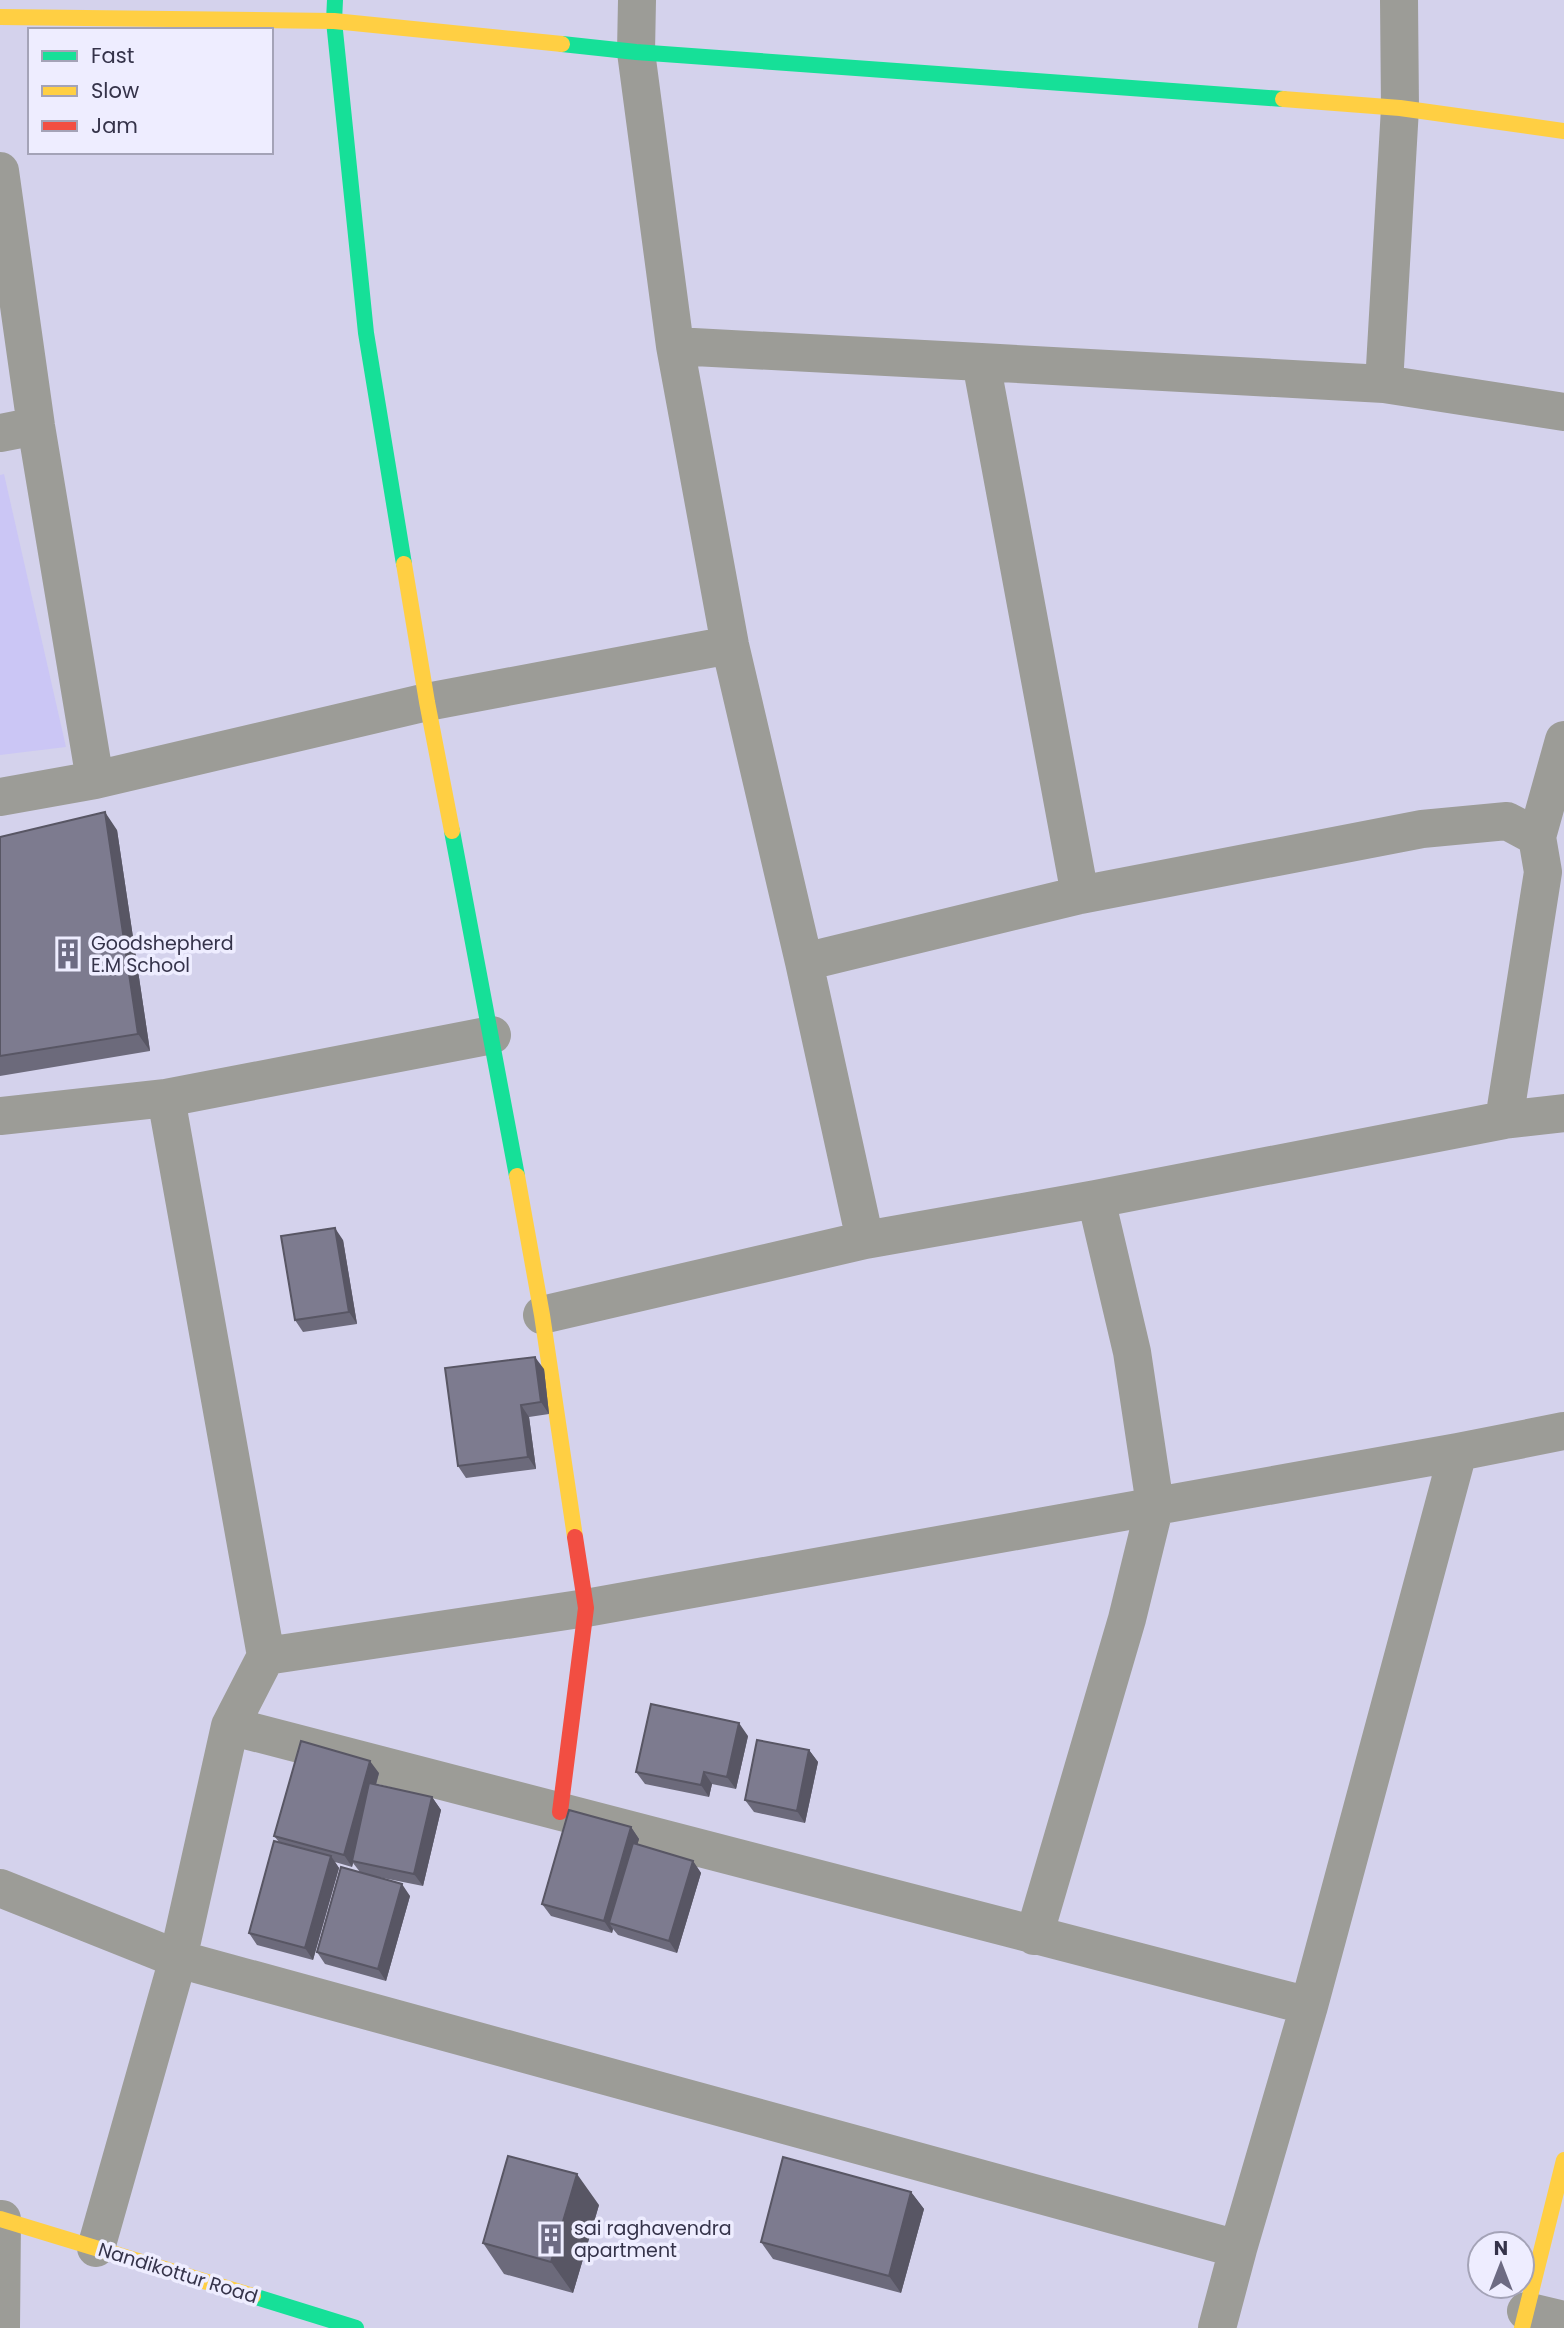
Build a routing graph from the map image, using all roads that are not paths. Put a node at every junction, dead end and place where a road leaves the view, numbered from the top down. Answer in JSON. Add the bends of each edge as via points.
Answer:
{"nodes":[{"id":1,"x":335,"y":0,"type":"edge"},
{"id":2,"x":638,"y":0,"type":"edge"},
{"id":3,"x":1398,"y":0,"type":"edge"},
{"id":4,"x":0,"y":17,"type":"edge"},
{"id":5,"x":334,"y":21,"type":"junction"},
{"id":6,"x":636,"y":52,"type":"junction"},
{"id":7,"x":1400,"y":108,"type":"junction"},
{"id":8,"x":1564,"y":131,"type":"edge"},
{"id":9,"x":0,"y":171,"type":"edge"},
{"id":10,"x":675,"y":346,"type":"junction"},
{"id":11,"x":981,"y":362,"type":"junction"},
{"id":12,"x":1384,"y":384,"type":"junction"},
{"id":13,"x":1564,"y":412,"type":"edge"},
{"id":14,"x":18,"y":430,"type":"edge"},
{"id":15,"x":730,"y":645,"type":"junction"},
{"id":16,"x":427,"y":702,"type":"junction"},
{"id":17,"x":1564,"y":740,"type":"edge"},
{"id":18,"x":95,"y":780,"type":"junction"},
{"id":19,"x":0,"y":797,"type":"edge"},
{"id":20,"x":1538,"y":837,"type":"junction"},
{"id":21,"x":1080,"y":895,"type":"junction"},
{"id":22,"x":804,"y":962,"type":"junction"},
{"id":23,"x":492,"y":1035,"type":"junction"},
{"id":24,"x":166,"y":1098,"type":"junction"},
{"id":25,"x":1564,"y":1113,"type":"edge"},
{"id":26,"x":0,"y":1116,"type":"edge"},
{"id":27,"x":1504,"y":1120,"type":"junction"},
{"id":28,"x":1096,"y":1199,"type":"junction"},
{"id":29,"x":865,"y":1240,"type":"junction"},
{"id":30,"x":542,"y":1315,"type":"junction"},
{"id":31,"x":1564,"y":1432,"type":"edge"},
{"id":32,"x":1458,"y":1452,"type":"junction"},
{"id":33,"x":1156,"y":1505,"type":"junction"},
{"id":34,"x":586,"y":1608,"type":"junction"},
{"id":35,"x":266,"y":1656,"type":"junction"},
{"id":36,"x":230,"y":1726,"type":"junction"},
{"id":37,"x":560,"y":1812,"type":"junction"},
{"id":38,"x":0,"y":1888,"type":"edge"},
{"id":39,"x":1034,"y":1936,"type":"junction"},
{"id":40,"x":178,"y":1959,"type":"junction"},
{"id":41,"x":1308,"y":2006,"type":"junction"},
{"id":42,"x":1564,"y":2160,"type":"edge"},
{"id":43,"x":1,"y":2219,"type":"edge"},
{"id":44,"x":96,"y":2248,"type":"junction"},
{"id":45,"x":1238,"y":2249,"type":"junction"},
{"id":46,"x":1524,"y":2320,"type":"edge"},
{"id":47,"x":1564,"y":2320,"type":"edge"},
{"id":48,"x":1,"y":2328,"type":"edge"},
{"id":49,"x":356,"y":2328,"type":"edge"},
{"id":50,"x":1217,"y":2328,"type":"edge"}],
"edges":[{"from":1,"to":5,"type":"street"},
{"from":2,"to":6,"type":"street"},
{"from":3,"to":7,"type":"street"},
{"from":4,"to":5,"type":"street"},
{"from":5,"to":6,"type":"street"},
{"from":5,"to":16,"type":"street","via":[[366,332]]},
{"from":6,"to":7,"type":"street"},
{"from":6,"to":10,"type":"street"},
{"from":7,"to":8,"type":"street"},
{"from":7,"to":12,"type":"street"},
{"from":9,"to":14,"type":"street"},
{"from":10,"to":11,"type":"street"},
{"from":10,"to":15,"type":"street"},
{"from":11,"to":12,"type":"street"},
{"from":11,"to":21,"type":"street"},
{"from":12,"to":13,"type":"street"},
{"from":14,"to":18,"type":"street"},
{"from":15,"to":16,"type":"street"},
{"from":15,"to":22,"type":"street"},
{"from":16,"to":18,"type":"street"},
{"from":16,"to":23,"type":"street"},
{"from":17,"to":20,"type":"street"},
{"from":18,"to":19,"type":"street"},
{"from":20,"to":21,"type":"street","via":[[1507,821],[1422,829]]},
{"from":20,"to":27,"type":"street","via":[[1543,872]]},
{"from":21,"to":22,"type":"street"},
{"from":22,"to":29,"type":"street"},
{"from":23,"to":24,"type":"street"},
{"from":23,"to":30,"type":"street"},
{"from":24,"to":26,"type":"street"},
{"from":24,"to":35,"type":"street"},
{"from":25,"to":27,"type":"street"},
{"from":27,"to":28,"type":"street"},
{"from":28,"to":29,"type":"street"},
{"from":28,"to":33,"type":"street","via":[[1132,1352]]},
{"from":29,"to":30,"type":"street"},
{"from":30,"to":34,"type":"street"},
{"from":31,"to":32,"type":"street"},
{"from":32,"to":33,"type":"street"},
{"from":32,"to":41,"type":"street"},
{"from":33,"to":34,"type":"street"},
{"from":33,"to":39,"type":"street"},
{"from":34,"to":35,"type":"street"},
{"from":34,"to":37,"type":"street"},
{"from":35,"to":36,"type":"street"},
{"from":36,"to":37,"type":"street"},
{"from":36,"to":40,"type":"street"},
{"from":37,"to":39,"type":"street"},
{"from":38,"to":40,"type":"street"},
{"from":39,"to":41,"type":"street"},
{"from":40,"to":44,"type":"street"},
{"from":40,"to":45,"type":"street"},
{"from":41,"to":45,"type":"street"},
{"from":42,"to":46,"type":"street"},
{"from":43,"to":44,"type":"street","name":"Nandikottur Road"},
{"from":43,"to":48,"type":"street"},
{"from":44,"to":49,"type":"street","name":"Nandikottur Road"},
{"from":45,"to":50,"type":"street"},
{"from":46,"to":47,"type":"street"}]}
